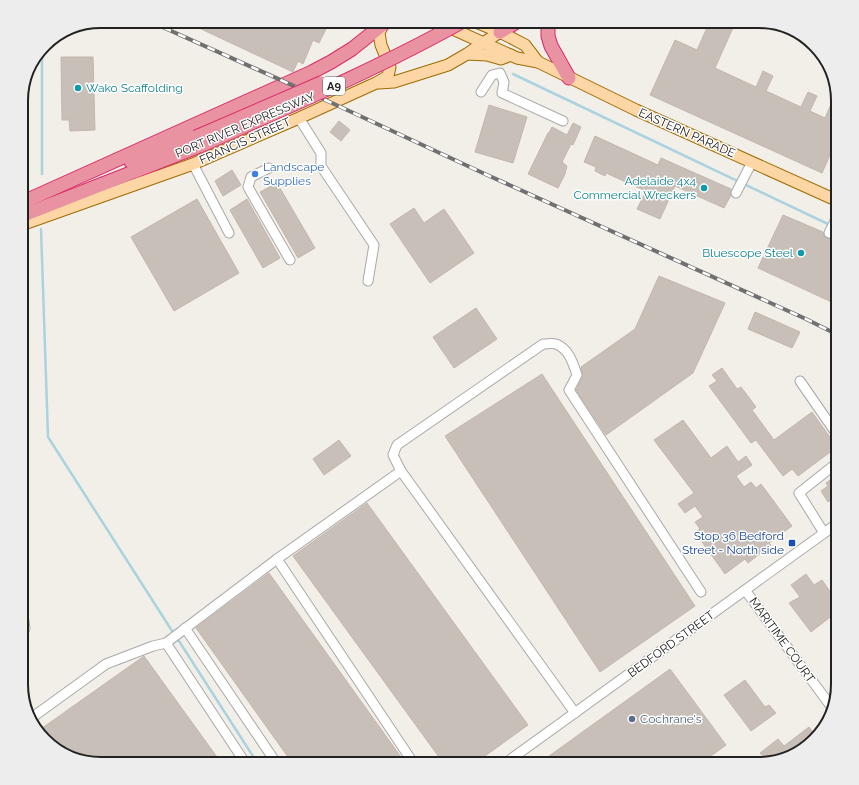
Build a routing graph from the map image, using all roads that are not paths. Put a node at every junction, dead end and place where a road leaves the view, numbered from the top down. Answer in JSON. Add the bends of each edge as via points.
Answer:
{"nodes":[{"id":1,"x":378,"y":28,"type":"edge"},
{"id":2,"x":382,"y":28,"type":"edge"},
{"id":3,"x":431,"y":28,"type":"edge"},
{"id":4,"x":449,"y":28,"type":"edge"},
{"id":5,"x":450,"y":28,"type":"edge"},
{"id":6,"x":490,"y":28,"type":"edge"},
{"id":7,"x":507,"y":28,"type":"edge"},
{"id":8,"x":548,"y":28,"type":"edge"},
{"id":9,"x":500,"y":32,"type":"junction"},
{"id":10,"x":483,"y":43,"type":"junction"},
{"id":11,"x":468,"y":54,"type":"junction"},
{"id":12,"x":511,"y":55,"type":"junction"},
{"id":13,"x":538,"y":62,"type":"junction"},
{"id":14,"x":569,"y":78,"type":"junction"},
{"id":15,"x":376,"y":83,"type":"junction"},
{"id":16,"x":481,"y":92,"type":"dead end"},
{"id":17,"x":299,"y":118,"type":"junction"},
{"id":18,"x":563,"y":121,"type":"dead end"},
{"id":19,"x":199,"y":141,"type":"junction"},
{"id":20,"x":752,"y":162,"type":"junction"},
{"id":21,"x":193,"y":164,"type":"junction"},
{"id":22,"x":269,"y":168,"type":"dead end"},
{"id":23,"x":736,"y":193,"type":"dead end"},
{"id":24,"x":831,"y":197,"type":"edge"},
{"id":25,"x":28,"y":201,"type":"edge"},
{"id":26,"x":28,"y":202,"type":"edge"},
{"id":27,"x":28,"y":213,"type":"edge"},
{"id":28,"x":28,"y":223,"type":"edge"},
{"id":29,"x":831,"y":229,"type":"edge"},
{"id":30,"x":829,"y":233,"type":"dead end"},
{"id":31,"x":229,"y":234,"type":"dead end"},
{"id":32,"x":290,"y":260,"type":"dead end"},
{"id":33,"x":368,"y":281,"type":"dead end"},
{"id":34,"x":800,"y":381,"type":"dead end"},
{"id":35,"x":831,"y":426,"type":"edge"},
{"id":36,"x":831,"y":468,"type":"edge"},
{"id":37,"x":401,"y":471,"type":"junction"},
{"id":38,"x":831,"y":528,"type":"edge"},
{"id":39,"x":824,"y":533,"type":"junction"},
{"id":40,"x":277,"y":559,"type":"junction"},
{"id":41,"x":745,"y":590,"type":"junction"},
{"id":42,"x":701,"y":592,"type":"dead end"},
{"id":43,"x":185,"y":628,"type":"junction"},
{"id":44,"x":166,"y":642,"type":"junction"},
{"id":45,"x":153,"y":646,"type":"junction"},
{"id":46,"x":829,"y":703,"type":"edge"},
{"id":47,"x":575,"y":712,"type":"junction"},
{"id":48,"x":35,"y":715,"type":"edge"},
{"id":49,"x":37,"y":720,"type":"edge"},
{"id":50,"x":241,"y":757,"type":"edge"},
{"id":51,"x":272,"y":757,"type":"edge"},
{"id":52,"x":409,"y":757,"type":"edge"},
{"id":53,"x":514,"y":757,"type":"edge"}],
"edges":[{"from":1,"to":25,"type":"highway","via":[[352,49],[312,72]]},
{"from":2,"to":15,"type":"main road","via":[[379,33],[381,45],[390,67],[388,76]]},
{"from":3,"to":19,"type":"highway","name":"PORT RIVER EXPRESSWAY","number":"A9","bridge":true},
{"from":4,"to":19,"type":"highway","name":"PORT RIVER EXPRESSWAY","number":"A9","bridge":true,"via":[[314,96]]},
{"from":5,"to":10,"type":"main road","name":"EASTERN PARADE"},
{"from":6,"to":9,"type":"main road","name":"EASTERN PARADE"},
{"from":7,"to":9,"type":"highway"},
{"from":8,"to":14,"type":"highway","via":[[551,46]]},
{"from":9,"to":10,"type":"main road"},
{"from":9,"to":13,"type":"main road","name":"EASTERN PARADE","via":[[525,45]]},
{"from":10,"to":11,"type":"main road"},
{"from":10,"to":12,"type":"main road","name":"EASTERN PARADE"},
{"from":11,"to":12,"type":"main road","via":[[502,59]]},
{"from":11,"to":15,"type":"main road","via":[[448,65],[394,82]]},
{"from":12,"to":13,"type":"main road","name":"EASTERN PARADE"},
{"from":13,"to":14,"type":"main road","name":"EASTERN PARADE"},
{"from":14,"to":20,"type":"main road","name":"EASTERN PARADE"},
{"from":15,"to":17,"type":"main road","name":"FRANCIS STREET"},
{"from":16,"to":18,"type":"street","via":[[492,75],[500,73],[504,82],[502,94]]},
{"from":17,"to":21,"type":"main road","name":"FRANCIS STREET"},
{"from":17,"to":33,"type":"street","via":[[322,153],[321,166],[374,245]]},
{"from":19,"to":26,"type":"highway","name":"PORT RIVER EXPRESSWAY","number":"A9"},
{"from":19,"to":27,"type":"highway","name":"PORT RIVER EXPRESSWAY","number":"A9"},
{"from":20,"to":23,"type":"street"},
{"from":20,"to":24,"type":"main road","name":"EASTERN PARADE"},
{"from":21,"to":28,"type":"main road","name":"FRANCIS STREET"},
{"from":21,"to":31,"type":"street"},
{"from":22,"to":32,"type":"street","via":[[251,177],[248,187]]},
{"from":29,"to":30,"type":"street"},
{"from":34,"to":35,"type":"street"},
{"from":36,"to":39,"type":"street","via":[[799,493]]},
{"from":37,"to":40,"type":"street"},
{"from":37,"to":42,"type":"street","via":[[393,455],[397,444],[543,344],[555,343],[570,356],[577,375],[569,390]]},
{"from":37,"to":47,"type":"street"},
{"from":38,"to":39,"type":"street","name":"BEDFORD STREET"},
{"from":39,"to":41,"type":"street","name":"BEDFORD STREET"},
{"from":40,"to":43,"type":"street"},
{"from":40,"to":52,"type":"street"},
{"from":41,"to":46,"type":"street","name":"MARITIME COURT"},
{"from":41,"to":47,"type":"street","name":"BEDFORD STREET"},
{"from":43,"to":44,"type":"street"},
{"from":43,"to":51,"type":"street"},
{"from":44,"to":45,"type":"street"},
{"from":44,"to":50,"type":"street"},
{"from":45,"to":48,"type":"street","via":[[106,664]]},
{"from":45,"to":49,"type":"street","via":[[107,669]]},
{"from":47,"to":53,"type":"street","name":"BEDFORD STREET"}]}
